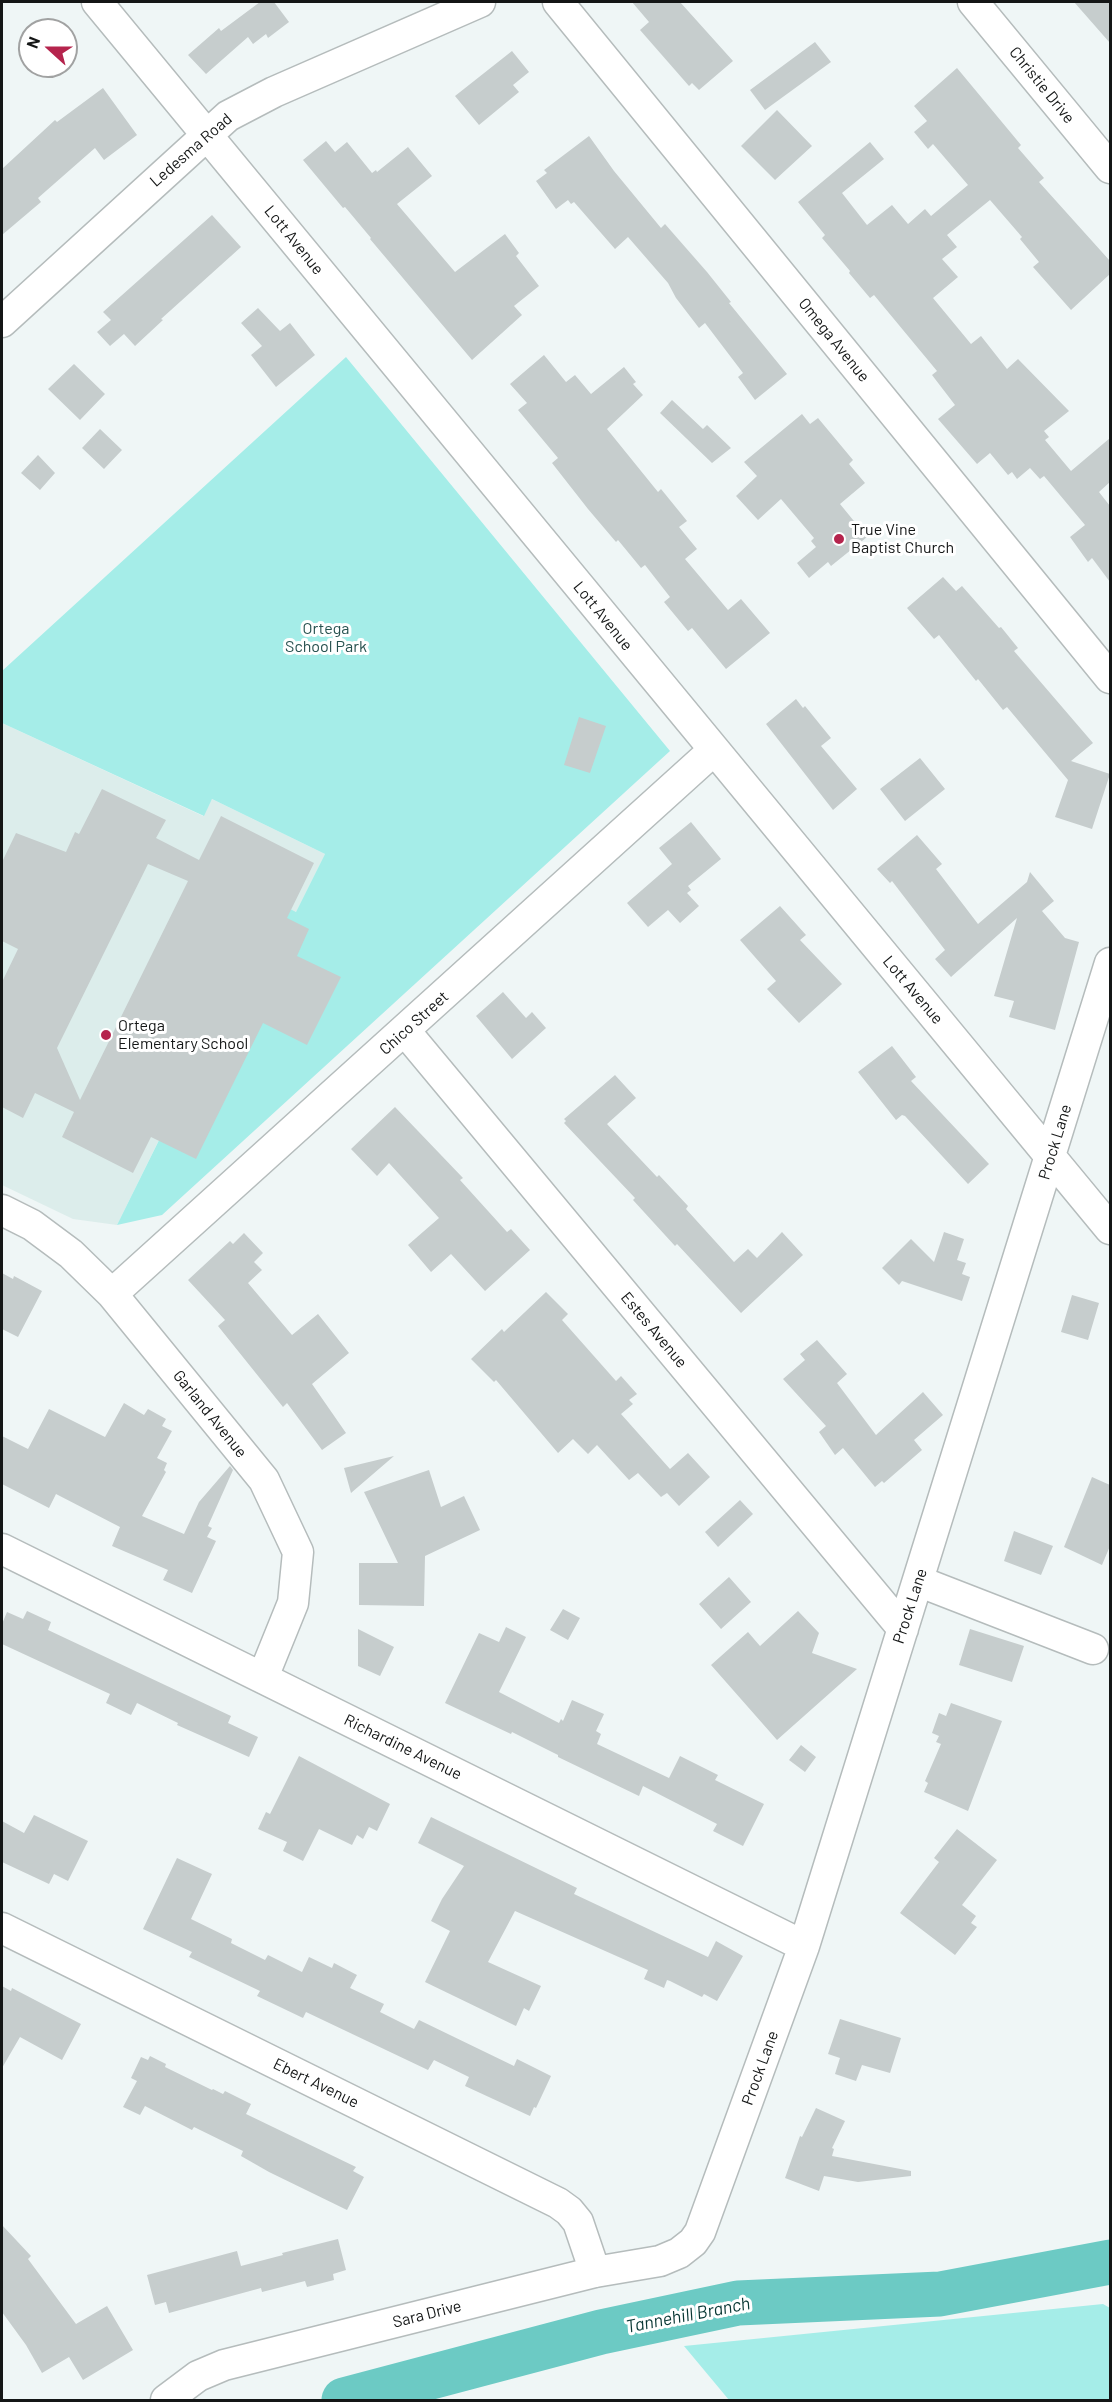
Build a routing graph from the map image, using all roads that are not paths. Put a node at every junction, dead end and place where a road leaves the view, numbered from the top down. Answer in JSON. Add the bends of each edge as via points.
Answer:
{"nodes":[{"id":1,"x":97,"y":2,"type":"edge"},
{"id":2,"x":480,"y":2,"type":"edge"},
{"id":3,"x":558,"y":2,"type":"edge"},
{"id":4,"x":973,"y":2,"type":"edge"},
{"id":5,"x":207,"y":134,"type":"junction"},
{"id":6,"x":1110,"y":168,"type":"edge"},
{"id":7,"x":2,"y":322,"type":"edge"},
{"id":8,"x":1110,"y":678,"type":"edge"},
{"id":9,"x":714,"y":750,"type":"junction"},
{"id":10,"x":1110,"y":963,"type":"edge"},
{"id":11,"x":405,"y":1031,"type":"junction"},
{"id":12,"x":1051,"y":1155,"type":"junction"},
{"id":13,"x":2,"y":1210,"type":"edge"},
{"id":14,"x":1110,"y":1229,"type":"edge"},
{"id":15,"x":112,"y":1294,"type":"junction"},
{"id":16,"x":2,"y":1549,"type":"edge"},
{"id":17,"x":918,"y":1581,"type":"junction"},
{"id":18,"x":903,"y":1629,"type":"junction"},
{"id":19,"x":1093,"y":1649,"type":"dead end"},
{"id":20,"x":263,"y":1677,"type":"junction"},
{"id":21,"x":2,"y":1928,"type":"edge"},
{"id":22,"x":804,"y":1946,"type":"junction"},
{"id":23,"x":693,"y":2242,"type":"joint"},
{"id":24,"x":595,"y":2272,"type":"junction"},
{"id":25,"x":166,"y":2400,"type":"edge"}],
"edges":[{"from":1,"to":5,"type":"street","name":"Lott Avenue"},
{"from":2,"to":5,"type":"street","name":"Ledesma Road","via":[[245,106]]},
{"from":3,"to":8,"type":"street","name":"Omega Avenue"},
{"from":4,"to":6,"type":"street","name":"Christie Drive"},
{"from":5,"to":7,"type":"street","name":"Ledesma Road"},
{"from":5,"to":9,"type":"street","name":"Lott Avenue"},
{"from":9,"to":11,"type":"street","name":"Chico Street"},
{"from":9,"to":12,"type":"street","name":"Lott Avenue"},
{"from":10,"to":12,"type":"street","name":"Prock Lane"},
{"from":11,"to":15,"type":"street","name":"Chico Street"},
{"from":11,"to":18,"type":"street","name":"Estes Avenue"},
{"from":12,"to":14,"type":"street","name":"Lott Avenue"},
{"from":12,"to":17,"type":"street","name":"Prock Lane"},
{"from":13,"to":15,"type":"street","name":"Garland Avenue","via":[[32,1225],[71,1254]]},
{"from":15,"to":20,"type":"street","name":"Garland Avenue","via":[[264,1480],[298,1552],[293,1603]]},
{"from":16,"to":20,"type":"street","name":"Richardine Avenue"},
{"from":17,"to":18,"type":"street","name":"Prock Lane"},
{"from":17,"to":19,"type":"street"},
{"from":18,"to":22,"type":"street","name":"Prock Lane"},
{"from":20,"to":22,"type":"street","name":"Richardine Avenue"},
{"from":21,"to":24,"type":"street","name":"Ebert Avenue","via":[[558,2203],[578,2222]]},
{"from":22,"to":23,"type":"street","name":"Prock Lane","via":[[706,2220]]},
{"from":23,"to":24,"type":"street","name":"Sara Drive","via":[[660,2261]]},
{"from":24,"to":25,"type":"street","name":"Sara Drive","via":[[224,2365],[198,2376]]}]}
